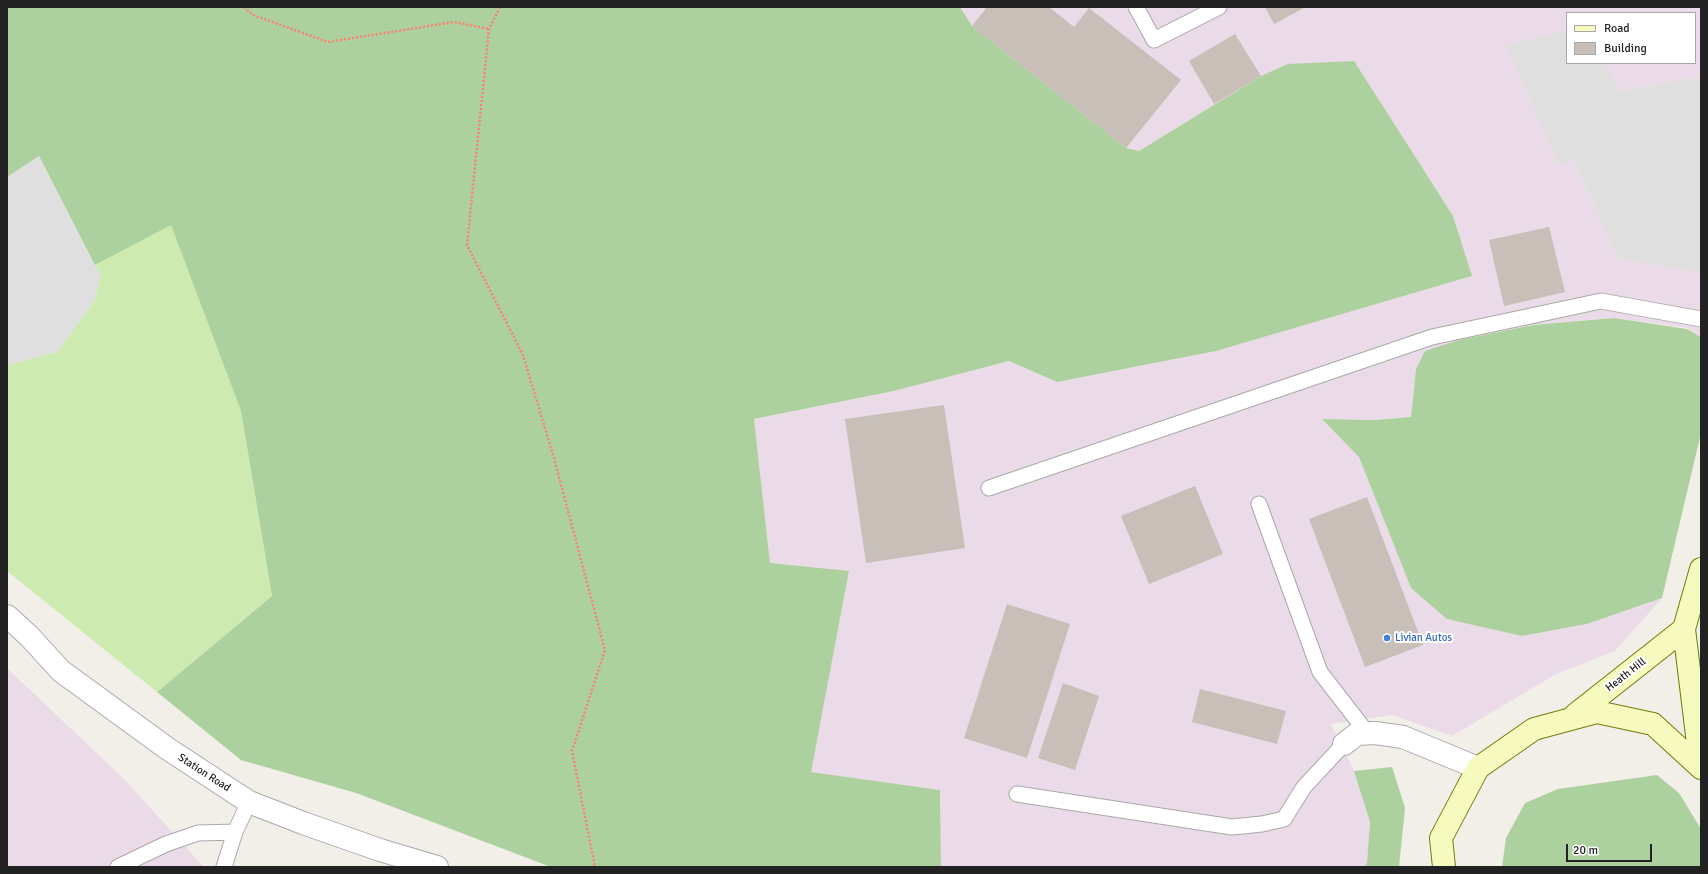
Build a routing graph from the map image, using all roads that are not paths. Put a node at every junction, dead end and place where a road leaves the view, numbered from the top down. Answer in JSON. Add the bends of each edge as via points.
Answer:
{"nodes":[{"id":1,"x":1136,"y":7,"type":"edge"},
{"id":2,"x":1219,"y":7,"type":"edge"},
{"id":3,"x":1701,"y":319,"type":"edge"},
{"id":4,"x":989,"y":488,"type":"dead end"},
{"id":5,"x":1259,"y":504,"type":"dead end"},
{"id":6,"x":1701,"y":569,"type":"edge"},
{"id":7,"x":7,"y":616,"type":"edge"},
{"id":8,"x":1684,"y":630,"type":"junction"},
{"id":9,"x":1568,"y":720,"type":"junction"},
{"id":10,"x":1368,"y":734,"type":"junction"},
{"id":11,"x":1344,"y":744,"type":"joint"},
{"id":12,"x":1478,"y":768,"type":"junction"},
{"id":13,"x":1701,"y":768,"type":"edge"},
{"id":14,"x":1017,"y":794,"type":"dead end"},
{"id":15,"x":249,"y":802,"type":"junction"},
{"id":16,"x":235,"y":832,"type":"junction"},
{"id":17,"x":118,"y":867,"type":"edge"},
{"id":18,"x":224,"y":867,"type":"edge"},
{"id":19,"x":437,"y":867,"type":"edge"},
{"id":20,"x":1444,"y":867,"type":"edge"}],
"edges":[{"from":1,"to":2,"type":"lane","via":[[1154,40]]},
{"from":3,"to":4,"type":"lane","via":[[1601,301],[1432,337]]},
{"from":5,"to":10,"type":"lane","via":[[1320,672]]},
{"from":6,"to":8,"type":"main road"},
{"from":7,"to":15,"type":"street","name":"Station Road","via":[[61,671],[168,749]]},
{"from":8,"to":9,"type":"main road","name":"Heath Hill"},
{"from":8,"to":13,"type":"main road"},
{"from":9,"to":12,"type":"main road","via":[[1534,729]]},
{"from":9,"to":13,"type":"main road","via":[[1598,712],[1653,724]]},
{"from":10,"to":11,"type":"street","via":[[1357,734]]},
{"from":10,"to":12,"type":"street","via":[[1403,737]]},
{"from":11,"to":14,"type":"lane","via":[[1304,787],[1284,819],[1262,824],[1232,828]]},
{"from":12,"to":20,"type":"main road","via":[[1441,838]]},
{"from":15,"to":16,"type":"lane"},
{"from":15,"to":19,"type":"street","name":"Station Road","via":[[338,835]]},
{"from":16,"to":17,"type":"lane","via":[[198,833],[166,844]]},
{"from":16,"to":18,"type":"lane"}]}
